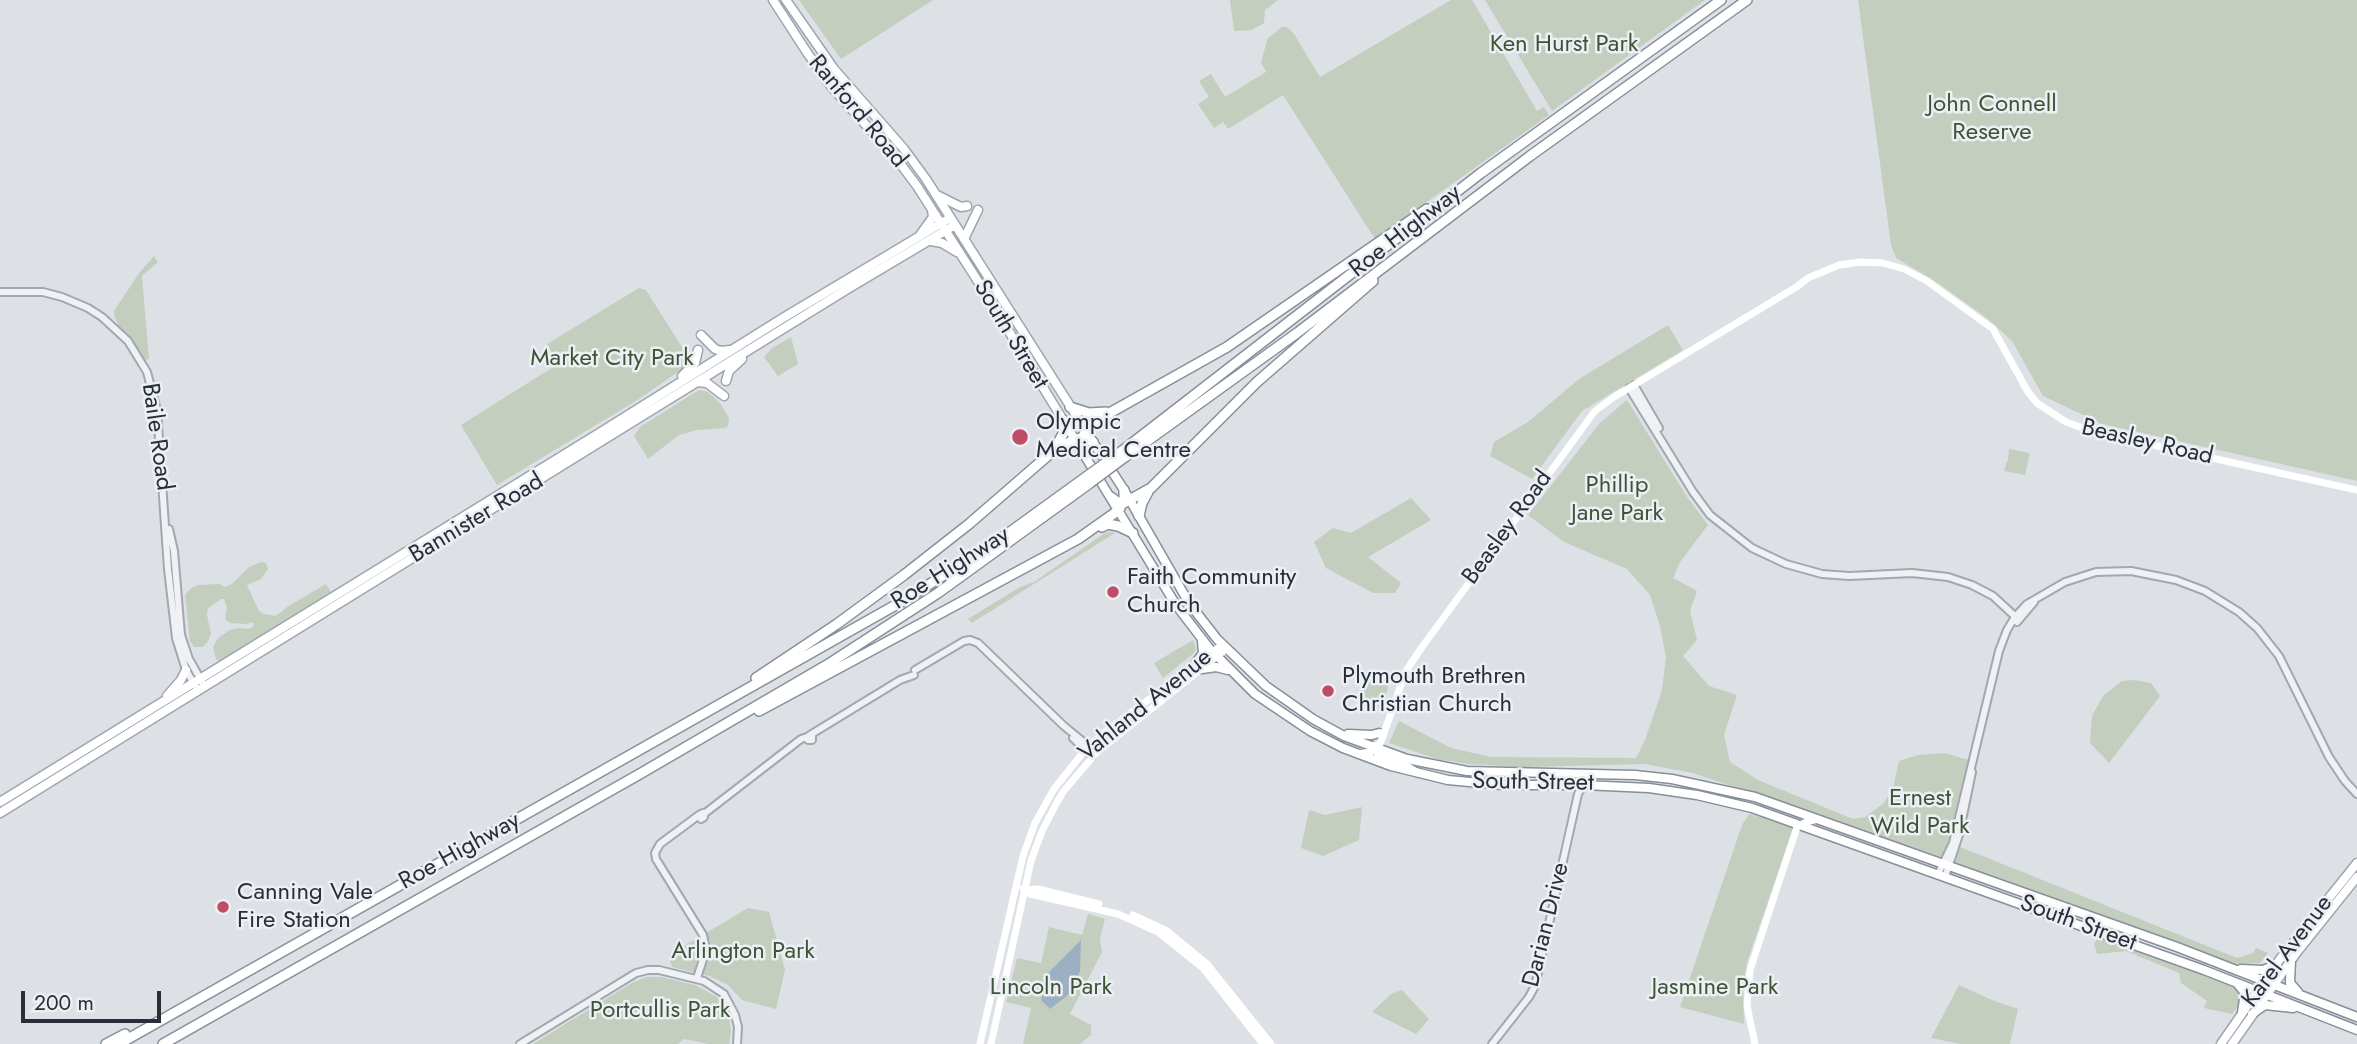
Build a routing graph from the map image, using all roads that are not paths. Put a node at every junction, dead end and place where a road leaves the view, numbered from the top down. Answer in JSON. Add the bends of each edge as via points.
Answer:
{"nodes":[{"id":1,"x":773,"y":0,"type":"edge"},
{"id":2,"x":786,"y":0,"type":"edge"},
{"id":3,"x":1721,"y":0,"type":"edge"},
{"id":4,"x":1747,"y":0,"type":"edge"},
{"id":5,"x":1481,"y":173,"type":"junction"},
{"id":6,"x":937,"y":195,"type":"junction"},
{"id":7,"x":967,"y":206,"type":"dead end"},
{"id":8,"x":931,"y":208,"type":"junction"},
{"id":9,"x":978,"y":210,"type":"dead end"},
{"id":10,"x":953,"y":221,"type":"junction"},
{"id":11,"x":943,"y":227,"type":"junction"},
{"id":12,"x":1423,"y":235,"type":"junction"},
{"id":13,"x":918,"y":238,"type":"junction"},
{"id":14,"x":964,"y":239,"type":"junction"},
{"id":15,"x":930,"y":240,"type":"junction"},
{"id":16,"x":960,"y":254,"type":"junction"},
{"id":17,"x":0,"y":292,"type":"edge"},
{"id":18,"x":701,"y":335,"type":"dead end"},
{"id":19,"x":733,"y":349,"type":"junction"},
{"id":20,"x":698,"y":350,"type":"dead end"},
{"id":21,"x":747,"y":351,"type":"junction"},
{"id":22,"x":726,"y":381,"type":"dead end"},
{"id":23,"x":697,"y":382,"type":"junction"},
{"id":24,"x":677,"y":384,"type":"junction"},
{"id":25,"x":1632,"y":386,"type":"junction"},
{"id":26,"x":724,"y":396,"type":"dead end"},
{"id":27,"x":1070,"y":407,"type":"junction"},
{"id":28,"x":1115,"y":408,"type":"junction"},
{"id":29,"x":1063,"y":421,"type":"junction"},
{"id":30,"x":1081,"y":439,"type":"junction"},
{"id":31,"x":1093,"y":442,"type":"joint"},
{"id":32,"x":1052,"y":452,"type":"junction"},
{"id":33,"x":1124,"y":454,"type":"junction"},
{"id":34,"x":1088,"y":480,"type":"junction"},
{"id":35,"x":1151,"y":488,"type":"junction"},
{"id":36,"x":1124,"y":490,"type":"joint"},
{"id":37,"x":2357,"y":492,"type":"edge"},
{"id":38,"x":1111,"y":497,"type":"joint"},
{"id":39,"x":1124,"y":505,"type":"junction"},
{"id":40,"x":1139,"y":516,"type":"junction"},
{"id":41,"x":1094,"y":529,"type":"junction"},
{"id":42,"x":1133,"y":533,"type":"junction"},
{"id":43,"x":174,"y":587,"type":"junction"},
{"id":44,"x":2019,"y":616,"type":"junction"},
{"id":45,"x":1201,"y":639,"type":"junction"},
{"id":46,"x":1224,"y":647,"type":"junction"},
{"id":47,"x":1215,"y":654,"type":"junction"},
{"id":48,"x":1192,"y":668,"type":"junction"},
{"id":49,"x":1202,"y":669,"type":"junction"},
{"id":50,"x":186,"y":670,"type":"junction"},
{"id":51,"x":1231,"y":671,"type":"junction"},
{"id":52,"x":1406,"y":671,"type":"junction"},
{"id":53,"x":199,"y":685,"type":"junction"},
{"id":54,"x":160,"y":704,"type":"junction"},
{"id":55,"x":715,"y":707,"type":"junction"},
{"id":56,"x":710,"y":733,"type":"junction"},
{"id":57,"x":1338,"y":733,"type":"junction"},
{"id":58,"x":1379,"y":733,"type":"junction"},
{"id":59,"x":1087,"y":748,"type":"junction"},
{"id":60,"x":1375,"y":749,"type":"junction"},
{"id":61,"x":1358,"y":754,"type":"junction"},
{"id":62,"x":1094,"y":755,"type":"junction"},
{"id":63,"x":1418,"y":774,"type":"junction"},
{"id":64,"x":1580,"y":775,"type":"junction"},
{"id":65,"x":1579,"y":788,"type":"junction"},
{"id":66,"x":2357,"y":794,"type":"edge"},
{"id":67,"x":0,"y":802,"type":"edge"},
{"id":68,"x":1793,"y":810,"type":"junction"},
{"id":69,"x":0,"y":813,"type":"edge"},
{"id":70,"x":1818,"y":819,"type":"junction"},
{"id":71,"x":1801,"y":825,"type":"junction"},
{"id":72,"x":2357,"y":863,"type":"edge"},
{"id":73,"x":1945,"y":865,"type":"junction"},
{"id":74,"x":1942,"y":875,"type":"junction"},
{"id":75,"x":2357,"y":877,"type":"edge"},
{"id":76,"x":1017,"y":878,"type":"junction"},
{"id":77,"x":1024,"y":890,"type":"junction"},
{"id":78,"x":1012,"y":903,"type":"junction"},
{"id":79,"x":2291,"y":960,"type":"junction"},
{"id":80,"x":2276,"y":965,"type":"junction"},
{"id":81,"x":2235,"y":969,"type":"junction"},
{"id":82,"x":698,"y":978,"type":"junction"},
{"id":83,"x":2265,"y":981,"type":"junction"},
{"id":84,"x":2237,"y":983,"type":"junction"},
{"id":85,"x":2274,"y":984,"type":"junction"},
{"id":86,"x":214,"y":990,"type":"junction"},
{"id":87,"x":2257,"y":990,"type":"junction"},
{"id":88,"x":2266,"y":995,"type":"junction"},
{"id":89,"x":2303,"y":996,"type":"junction"},
{"id":90,"x":2306,"y":1010,"type":"junction"},
{"id":91,"x":2242,"y":1012,"type":"junction"},
{"id":92,"x":2252,"y":1014,"type":"junction"},
{"id":93,"x":2357,"y":1017,"type":"edge"},
{"id":94,"x":196,"y":1024,"type":"junction"},
{"id":95,"x":2357,"y":1030,"type":"edge"},
{"id":96,"x":106,"y":1044,"type":"edge"},
{"id":97,"x":118,"y":1044,"type":"edge"},
{"id":98,"x":163,"y":1044,"type":"edge"},
{"id":99,"x":170,"y":1044,"type":"edge"},
{"id":100,"x":520,"y":1044,"type":"edge"},
{"id":101,"x":737,"y":1044,"type":"edge"},
{"id":102,"x":980,"y":1044,"type":"edge"},
{"id":103,"x":990,"y":1044,"type":"edge"},
{"id":104,"x":1263,"y":1044,"type":"edge"},
{"id":105,"x":1271,"y":1044,"type":"edge"},
{"id":106,"x":1492,"y":1044,"type":"edge"},
{"id":107,"x":1755,"y":1044,"type":"edge"},
{"id":108,"x":2221,"y":1044,"type":"edge"},
{"id":109,"x":2232,"y":1044,"type":"edge"}],
"edges":[{"from":1,"to":8,"type":"main road","name":"Ranford Road","via":[[818,68],[899,162]]},
{"from":2,"to":6,"type":"main road","name":"Ranford Road","via":[[835,69]]},
{"from":3,"to":5,"type":"highway","name":"Roe Highway"},
{"from":4,"to":12,"type":"highway","name":"Roe Highway"},
{"from":5,"to":28,"type":"highway","via":[[1227,347]]},
{"from":5,"to":33,"type":"highway","name":"Roe Highway"},
{"from":6,"to":7,"type":"main road"},
{"from":6,"to":10,"type":"main road","name":"Ranford Road"},
{"from":8,"to":11,"type":"main road","name":"Ranford Road"},
{"from":8,"to":13,"type":"main road","via":[[933,217]]},
{"from":9,"to":14,"type":"main road"},
{"from":10,"to":11,"type":"main road","name":"Bannister Road"},
{"from":10,"to":14,"type":"main road","name":"South Street"},
{"from":11,"to":13,"type":"main road","name":"Bannister Road"},
{"from":11,"to":15,"type":"main road","name":"Bannister Road"},
{"from":11,"to":16,"type":"main road","name":"South Street"},
{"from":12,"to":33,"type":"highway","name":"Roe Highway","via":[[1297,333]]},
{"from":12,"to":35,"type":"highway","via":[[1257,382]]},
{"from":13,"to":19,"type":"main road","name":"Bannister Road"},
{"from":14,"to":27,"type":"main road","name":"South Street"},
{"from":15,"to":16,"type":"main road"},
{"from":15,"to":21,"type":"main road","name":"Bannister Road"},
{"from":16,"to":29,"type":"main road","name":"South Street"},
{"from":17,"to":43,"type":"street","name":"Baile Road","via":[[43,292],[75,302],[102,317],[128,341],[147,372],[155,397]]},
{"from":18,"to":19,"type":"main road","via":[[721,351]]},
{"from":19,"to":24,"type":"main road","name":"Bannister Road"},
{"from":20,"to":24,"type":"main road","via":[[695,363]]},
{"from":21,"to":22,"type":"main road","via":[[729,370]]},
{"from":21,"to":23,"type":"main road","name":"Bannister Road"},
{"from":23,"to":26,"type":"main road","via":[[707,383]]},
{"from":23,"to":53,"type":"main road","name":"Bannister Road"},
{"from":24,"to":53,"type":"main road","name":"Bannister Road"},
{"from":25,"to":37,"type":"main road","name":"Beasley Road","via":[[1798,286],[1830,272],[1878,266],[1906,273],[1983,325],[1999,344],[2026,394],[2043,413],[2065,426]]},
{"from":25,"to":44,"type":"street","via":[[1693,492],[1710,514],[1752,548],[1794,567],[1840,576],[1939,576],[1972,585]]},
{"from":25,"to":52,"type":"main road","name":"Beasley Road","via":[[1588,418]]},
{"from":27,"to":28,"type":"highway","via":[[1096,414]]},
{"from":27,"to":30,"type":"main road","name":"South Street"},
{"from":28,"to":30,"type":"highway","via":[[1090,424]]},
{"from":29,"to":30,"type":"main road","name":"South Street"},
{"from":29,"to":32,"type":"highway","via":[[1063,434]]},
{"from":30,"to":31,"type":"highway"},
{"from":30,"to":32,"type":"highway"},
{"from":30,"to":38,"type":"main road","name":"South Street"},
{"from":31,"to":36,"type":"main road"},
{"from":32,"to":55,"type":"highway","via":[[904,575]]},
{"from":33,"to":34,"type":"highway","name":"Roe Highway","bridge":true},
{"from":34,"to":55,"type":"highway","name":"Roe Highway","via":[[912,595]]},
{"from":34,"to":56,"type":"highway","name":"Roe Highway","via":[[892,624]]},
{"from":35,"to":39,"type":"highway"},
{"from":35,"to":40,"type":"highway"},
{"from":36,"to":39,"type":"highway"},
{"from":38,"to":39,"type":"highway"},
{"from":39,"to":40,"type":"main road","name":"South Street"},
{"from":39,"to":41,"type":"highway"},
{"from":39,"to":42,"type":"main road","name":"South Street"},
{"from":40,"to":46,"type":"main road","name":"South Street","via":[[1189,603]]},
{"from":41,"to":42,"type":"highway","via":[[1108,524]]},
{"from":41,"to":56,"type":"highway","via":[[779,701]]},
{"from":42,"to":45,"type":"main road","name":"South Street"},
{"from":43,"to":50,"type":"street","name":"Baile Road","via":[[176,638]]},
{"from":43,"to":53,"type":"street","name":"Baile Road","via":[[181,635]]},
{"from":44,"to":66,"type":"street","via":[[2027,604],[2048,591],[2096,572],[2121,570],[2176,580],[2216,596],[2250,621],[2272,646],[2329,757]]},
{"from":44,"to":73,"type":"street","via":[[1999,651]]},
{"from":45,"to":47,"type":"main road","name":"South Street"},
{"from":45,"to":48,"type":"main road","via":[[1203,653]]},
{"from":46,"to":47,"type":"main road","name":"Vahland Avenue"},
{"from":46,"to":57,"type":"main road","name":"South Street","via":[[1266,686]]},
{"from":47,"to":48,"type":"main road","name":"Vahland Avenue"},
{"from":47,"to":49,"type":"main road","name":"Vahland Avenue"},
{"from":47,"to":51,"type":"main road","name":"South Street"},
{"from":48,"to":59,"type":"main road","name":"Vahland Avenue"},
{"from":49,"to":51,"type":"main road"},
{"from":49,"to":62,"type":"main road","name":"Vahland Avenue"},
{"from":50,"to":53,"type":"street","name":"Baile Road"},
{"from":50,"to":54,"type":"main road"},
{"from":51,"to":61,"type":"main road","name":"South Street","via":[[1281,713]]},
{"from":52,"to":58,"type":"main road","name":"Beasley Road","via":[[1399,678]]},
{"from":52,"to":60,"type":"main road","name":"Beasley Road"},
{"from":53,"to":54,"type":"main road","name":"Bannister Road"},
{"from":53,"to":69,"type":"main road","name":"Bannister Road"},
{"from":54,"to":67,"type":"main road","name":"Bannister Road"},
{"from":55,"to":86,"type":"highway","name":"Roe Highway"},
{"from":56,"to":94,"type":"highway","name":"Roe Highway"},
{"from":57,"to":58,"type":"main road"},
{"from":57,"to":60,"type":"main road","name":"South Street"},
{"from":58,"to":60,"type":"main road","name":"Beasley Road"},
{"from":59,"to":62,"type":"street"},
{"from":59,"to":76,"type":"main road","name":"Vahland Avenue","via":[[1044,806]]},
{"from":59,"to":82,"type":"street","via":[[978,643],[964,641],[826,725],[656,848],[656,859],[703,935],[706,950]]},
{"from":60,"to":61,"type":"main road"},
{"from":60,"to":63,"type":"main road","via":[[1380,757]]},
{"from":60,"to":64,"type":"main road","name":"South Street","via":[[1467,771]]},
{"from":61,"to":63,"type":"main road","name":"South Street"},
{"from":62,"to":77,"type":"main road","name":"Vahland Avenue","via":[[1055,806]]},
{"from":63,"to":65,"type":"main road","name":"South Street","via":[[1485,784]]},
{"from":64,"to":65,"type":"street","name":"Darian Drive"},
{"from":64,"to":68,"type":"main road","name":"South Street","via":[[1672,779],[1734,791]]},
{"from":65,"to":71,"type":"main road","name":"South Street","via":[[1648,788],[1697,795]]},
{"from":65,"to":106,"type":"street","name":"Darian Drive","via":[[1532,992]]},
{"from":68,"to":70,"type":"main road","name":"South Street"},
{"from":68,"to":71,"type":"main road"},
{"from":70,"to":71,"type":"main road"},
{"from":70,"to":73,"type":"main road","name":"South Street"},
{"from":71,"to":74,"type":"main road","name":"South Street"},
{"from":71,"to":107,"type":"main road","via":[[1750,970],[1748,1006]]},
{"from":72,"to":80,"type":"main road","name":"Karel Avenue"},
{"from":73,"to":74,"type":"street"},
{"from":73,"to":81,"type":"main road","name":"South Street"},
{"from":74,"to":84,"type":"main road","name":"South Street"},
{"from":75,"to":79,"type":"main road","name":"Karel Avenue"},
{"from":76,"to":77,"type":"main road"},
{"from":76,"to":78,"type":"main road","name":"Vahland Avenue"},
{"from":77,"to":78,"type":"main road"},
{"from":77,"to":103,"type":"main road","name":"Vahland Avenue"},
{"from":77,"to":104,"type":"main road","via":[[1118,914],[1158,932],[1203,968]]},
{"from":77,"to":105,"type":"main road","via":[[1114,908],[1167,931],[1207,964]]},
{"from":78,"to":102,"type":"main road","name":"Vahland Avenue"},
{"from":79,"to":85,"type":"main road","name":"Karel Avenue"},
{"from":79,"to":89,"type":"main road","via":[[2291,986]]},
{"from":80,"to":81,"type":"main road","via":[[2263,970]]},
{"from":80,"to":83,"type":"main road","name":"Karel Avenue"},
{"from":81,"to":83,"type":"main road","name":"South Street"},
{"from":82,"to":100,"type":"street","via":[[659,970],[636,973]]},
{"from":82,"to":101,"type":"street","via":[[715,986],[728,1000],[738,1027]]},
{"from":83,"to":85,"type":"main road","name":"South Street"},
{"from":83,"to":87,"type":"main road","name":"Karel Avenue"},
{"from":84,"to":87,"type":"main road","name":"South Street"},
{"from":84,"to":91,"type":"main road","via":[[2245,993]]},
{"from":85,"to":88,"type":"main road","name":"Karel Avenue"},
{"from":85,"to":89,"type":"main road","name":"South Street"},
{"from":86,"to":96,"type":"highway"},
{"from":86,"to":97,"type":"highway","name":"Roe Highway"},
{"from":87,"to":88,"type":"main road","name":"South Street"},
{"from":87,"to":91,"type":"main road","name":"Karel Avenue"},
{"from":88,"to":90,"type":"main road","name":"South Street"},
{"from":88,"to":92,"type":"main road","name":"Karel Avenue"},
{"from":89,"to":93,"type":"main road","name":"South Street"},
{"from":90,"to":92,"type":"main road","via":[[2268,1005]]},
{"from":90,"to":95,"type":"main road","name":"South Street"},
{"from":91,"to":108,"type":"main road","name":"Karel Avenue"},
{"from":92,"to":109,"type":"main road","name":"Karel Avenue"},
{"from":94,"to":98,"type":"highway","name":"Roe Highway"},
{"from":94,"to":99,"type":"highway"}]}
